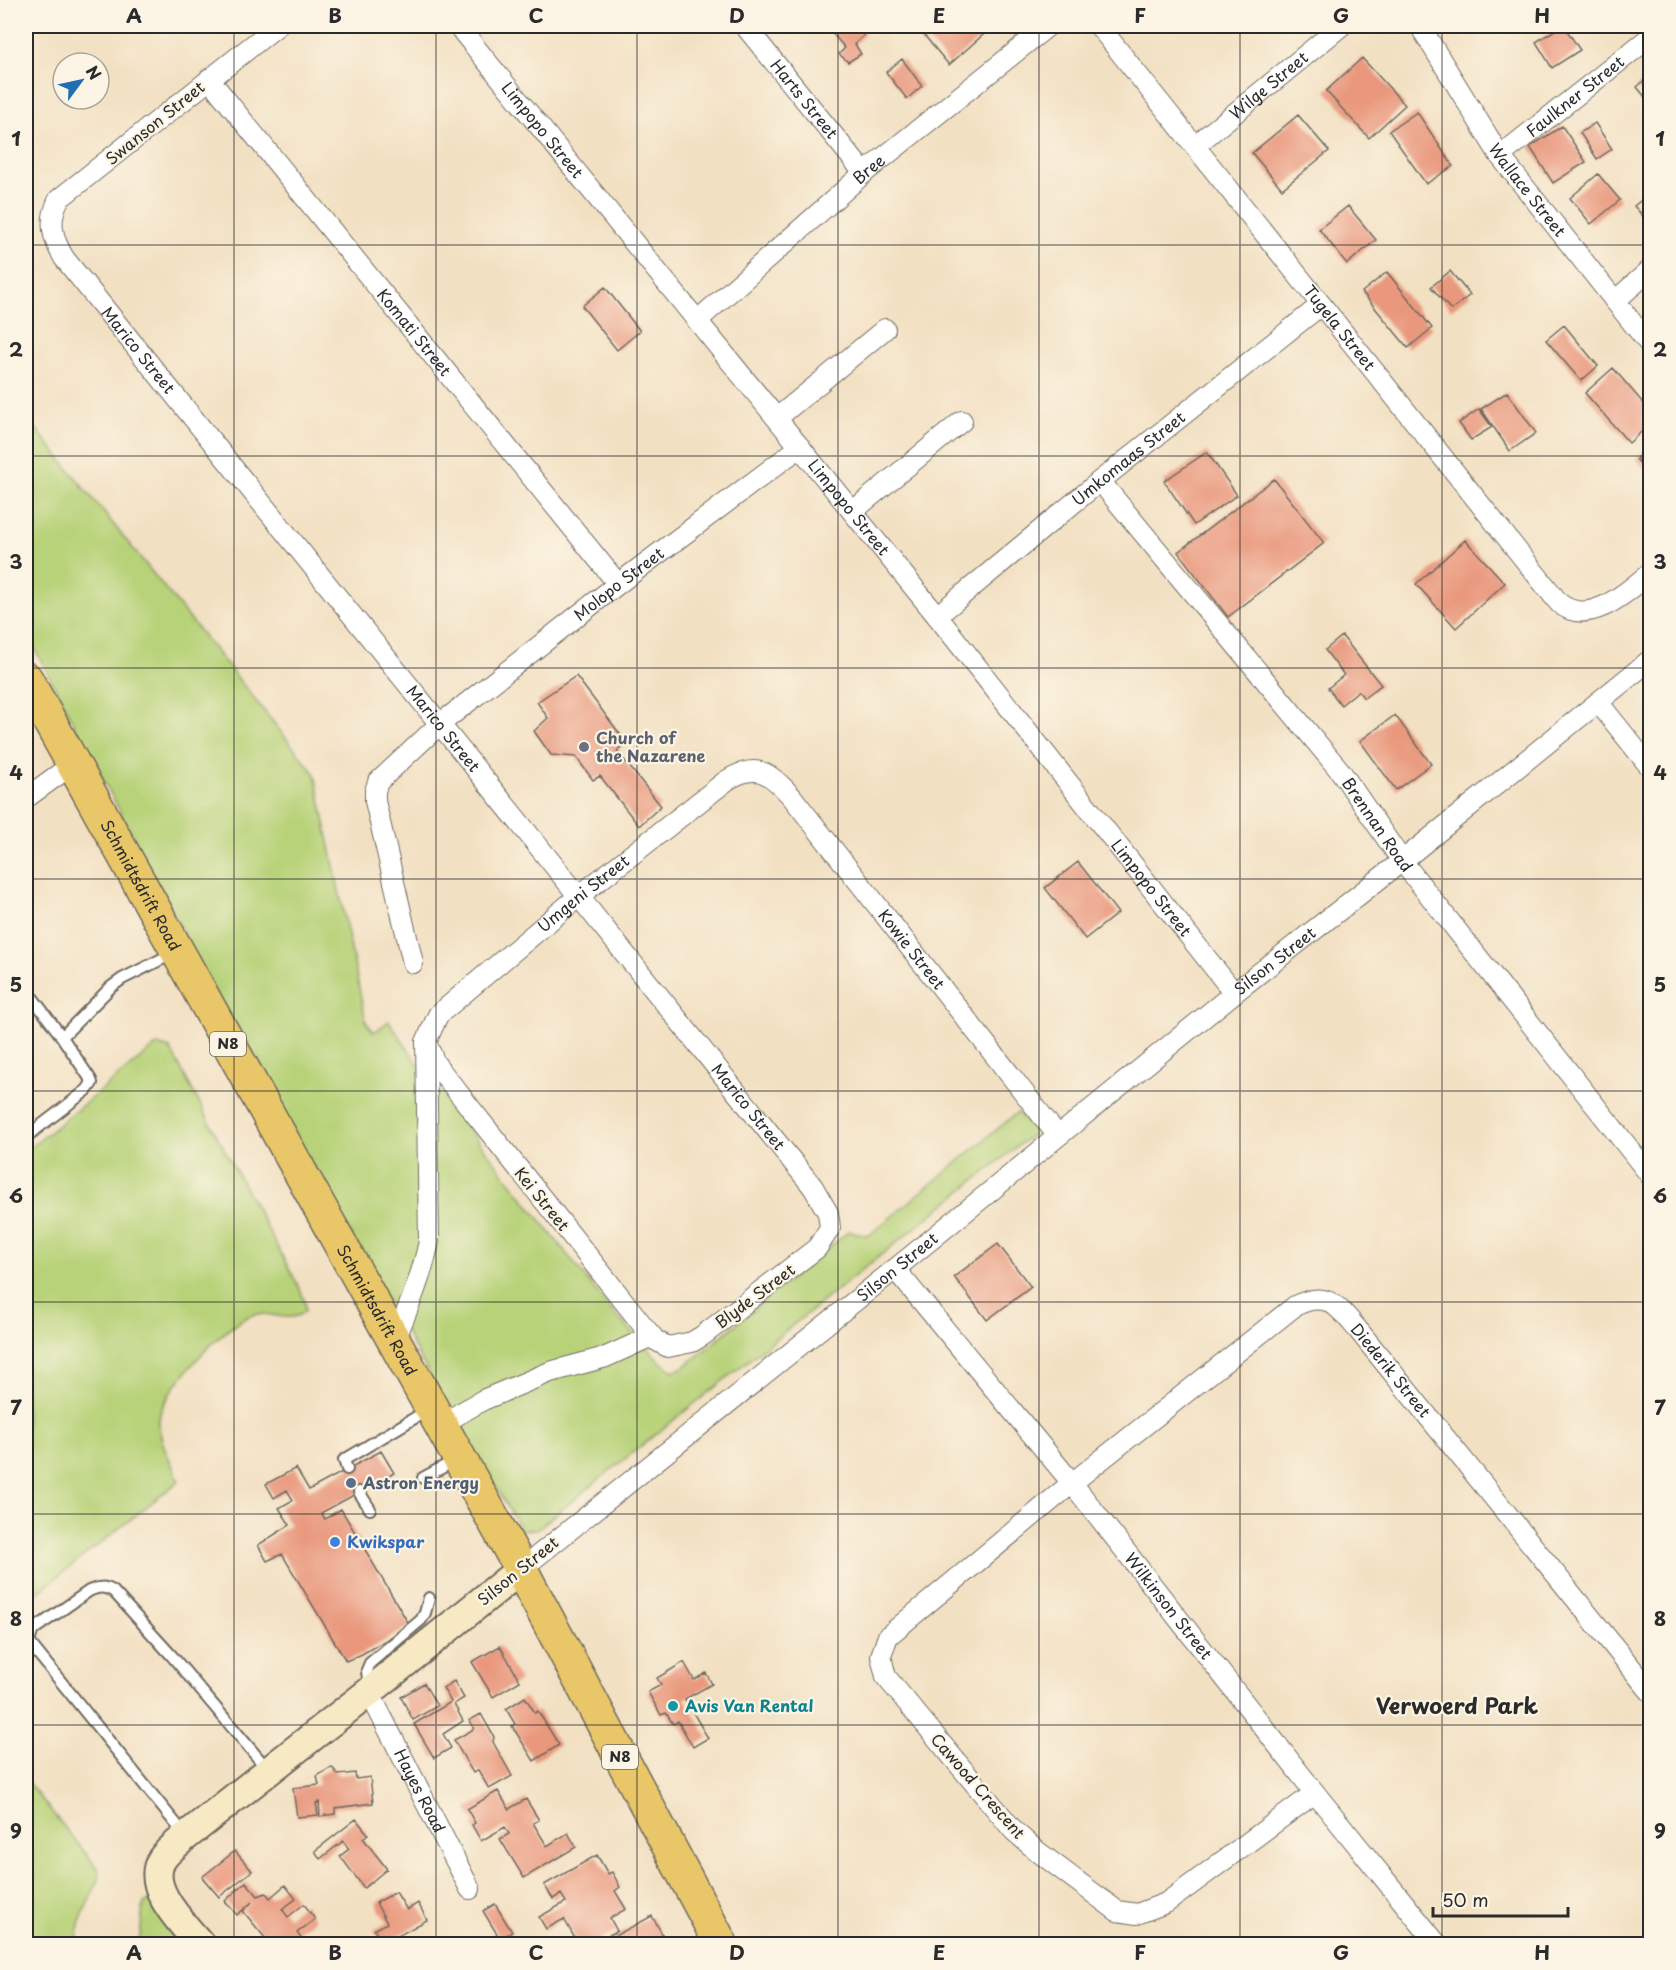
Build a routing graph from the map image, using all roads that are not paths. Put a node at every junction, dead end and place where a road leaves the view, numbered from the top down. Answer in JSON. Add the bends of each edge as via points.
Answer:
{"nodes":[{"id":1,"x":277,"y":26,"type":"edge"},
{"id":2,"x":458,"y":26,"type":"edge"},
{"id":3,"x":745,"y":26,"type":"edge"},
{"id":4,"x":1048,"y":26,"type":"edge"},
{"id":5,"x":1098,"y":26,"type":"edge"},
{"id":6,"x":1341,"y":26,"type":"edge"},
{"id":7,"x":1420,"y":26,"type":"edge"},
{"id":8,"x":1650,"y":37,"type":"edge"},
{"id":9,"x":209,"y":79,"type":"junction"},
{"id":10,"x":1196,"y":145,"type":"junction"},
{"id":11,"x":1500,"y":156,"type":"junction"},
{"id":12,"x":864,"y":173,"type":"junction"},
{"id":13,"x":53,"y":231,"type":"joint"},
{"id":14,"x":1650,"y":270,"type":"edge"},
{"id":15,"x":1615,"y":301,"type":"junction"},
{"id":16,"x":1321,"y":305,"type":"junction"},
{"id":17,"x":698,"y":320,"type":"junction"},
{"id":18,"x":885,"y":329,"type":"dead end"},
{"id":19,"x":1650,"y":345,"type":"edge"},
{"id":20,"x":777,"y":418,"type":"junction"},
{"id":21,"x":962,"y":421,"type":"dead end"},
{"id":22,"x":800,"y":447,"type":"junction"},
{"id":23,"x":1100,"y":481,"type":"junction"},
{"id":24,"x":853,"y":511,"type":"junction"},
{"id":25,"x":1650,"y":573,"type":"edge"},
{"id":26,"x":618,"y":584,"type":"junction"},
{"id":27,"x":937,"y":616,"type":"junction"},
{"id":28,"x":1650,"y":660,"type":"edge"},
{"id":29,"x":26,"y":682,"type":"edge"},
{"id":30,"x":1598,"y":702,"type":"junction"},
{"id":31,"x":440,"y":724,"type":"junction"},
{"id":32,"x":73,"y":764,"type":"junction"},
{"id":33,"x":1650,"y":767,"type":"edge"},
{"id":34,"x":760,"y":771,"type":"joint"},
{"id":35,"x":26,"y":798,"type":"edge"},
{"id":36,"x":1402,"y":861,"type":"junction"},
{"id":37,"x":579,"y":896,"type":"junction"},
{"id":38,"x":177,"y":951,"type":"junction"},
{"id":39,"x":413,"y":963,"type":"dead end"},
{"id":40,"x":26,"y":989,"type":"edge"},
{"id":41,"x":1234,"y":993,"type":"junction"},
{"id":42,"x":62,"y":1037,"type":"junction"},
{"id":43,"x":426,"y":1042,"type":"junction"},
{"id":44,"x":1058,"y":1136,"type":"junction"},
{"id":45,"x":26,"y":1137,"type":"edge"},
{"id":46,"x":1650,"y":1175,"type":"edge"},
{"id":47,"x":830,"y":1228,"type":"joint"},
{"id":48,"x":895,"y":1269,"type":"junction"},
{"id":49,"x":394,"y":1342,"type":"junction"},
{"id":50,"x":660,"y":1342,"type":"junction"},
{"id":51,"x":436,"y":1417,"type":"junction"},
{"id":52,"x":459,"y":1459,"type":"junction"},
{"id":53,"x":347,"y":1470,"type":"dead end"},
{"id":54,"x":423,"y":1478,"type":"dead end"},
{"id":55,"x":1072,"y":1483,"type":"junction"},
{"id":56,"x":359,"y":1492,"type":"dead end"},
{"id":57,"x":370,"y":1509,"type":"dead end"},
{"id":58,"x":520,"y":1569,"type":"junction"},
{"id":59,"x":429,"y":1598,"type":"dead end"},
{"id":60,"x":1643,"y":1666,"type":"edge"},
{"id":61,"x":1650,"y":1691,"type":"edge"},
{"id":62,"x":369,"y":1692,"type":"junction"},
{"id":63,"x":269,"y":1771,"type":"junction"},
{"id":64,"x":1315,"y":1793,"type":"junction"},
{"id":65,"x":186,"y":1836,"type":"junction"},
{"id":66,"x":470,"y":1889,"type":"dead end"},
{"id":67,"x":200,"y":1944,"type":"edge"},
{"id":68,"x":721,"y":1944,"type":"edge"},
{"id":69,"x":1437,"y":1944,"type":"edge"}],
"edges":[{"from":1,"to":9,"type":"street","name":"Swanson Street"},
{"from":2,"to":17,"type":"street","name":"Limpopo Street"},
{"from":3,"to":12,"type":"street","name":"Harts Street"},
{"from":4,"to":12,"type":"street","name":"Bree"},
{"from":5,"to":10,"type":"street","name":"Tugela Street"},
{"from":6,"to":10,"type":"street","name":"Wilge Street"},
{"from":7,"to":11,"type":"street","name":"Wallace Street"},
{"from":8,"to":11,"type":"street","name":"Faulkner Street"},
{"from":9,"to":13,"type":"street","name":"Swanson Street","via":[[59,199],[52,212]]},
{"from":9,"to":26,"type":"street","name":"Komati Street"},
{"from":10,"to":16,"type":"street","name":"Tugela Street"},
{"from":11,"to":15,"type":"street","name":"Wallace Street"},
{"from":12,"to":17,"type":"street","name":"Bree"},
{"from":13,"to":31,"type":"street","name":"Marico Street","via":[[64,258]]},
{"from":14,"to":15,"type":"street"},
{"from":15,"to":19,"type":"street","name":"Wallace Street"},
{"from":16,"to":23,"type":"street","name":"Umkomaas Street"},
{"from":16,"to":25,"type":"street","name":"Tugela Street","via":[[1559,603],[1575,612],[1590,610],[1614,601]]},
{"from":17,"to":20,"type":"street","name":"Limpopo Street"},
{"from":18,"to":20,"type":"street"},
{"from":20,"to":22,"type":"street","name":"Limpopo Street"},
{"from":21,"to":24,"type":"street"},
{"from":22,"to":24,"type":"street","name":"Limpopo Street"},
{"from":22,"to":26,"type":"street","name":"Molopo Street"},
{"from":23,"to":27,"type":"street","name":"Umkomaas Street"},
{"from":23,"to":36,"type":"street","name":"Brennan Road","via":[[1341,772]]},
{"from":24,"to":27,"type":"street","name":"Limpopo Street"},
{"from":26,"to":31,"type":"street","name":"Molopo Street"},
{"from":27,"to":41,"type":"street","name":"Limpopo Street"},
{"from":28,"to":30,"type":"street","name":"Silson Street"},
{"from":29,"to":32,"type":"highway","name":"Schmidtsdrift Road","number":"N8"},
{"from":30,"to":33,"type":"street"},
{"from":30,"to":36,"type":"street","name":"Silson Street"},
{"from":31,"to":37,"type":"street","name":"Marico Street"},
{"from":31,"to":39,"type":"street","name":"Molopo Street","via":[[378,783],[375,791]]},
{"from":32,"to":35,"type":"street"},
{"from":32,"to":38,"type":"highway","name":"Schmidtsdrift Road","number":"N8"},
{"from":34,"to":37,"type":"street","name":"Umgeni Street","via":[[747,771],[726,781]]},
{"from":34,"to":44,"type":"street","name":"Kowie Street","via":[[774,777],[792,797]]},
{"from":36,"to":41,"type":"street","name":"Silson Street"},
{"from":36,"to":46,"type":"street","name":"Brennan Road"},
{"from":37,"to":43,"type":"street","name":"Umgeni Street","via":[[438,1015]]},
{"from":37,"to":47,"type":"street","name":"Marico Street","via":[[813,1187],[828,1213]]},
{"from":38,"to":42,"type":"lane","via":[[111,987]]},
{"from":38,"to":49,"type":"highway","name":"Schmidtsdrift Road","number":"N8"},
{"from":40,"to":42,"type":"lane"},
{"from":41,"to":44,"type":"street","name":"Silson Street"},
{"from":42,"to":45,"type":"lane","via":[[92,1083]]},
{"from":43,"to":49,"type":"street","via":[[429,1241]]},
{"from":43,"to":50,"type":"street","name":"Kei Street","via":[[445,1076]]},
{"from":44,"to":48,"type":"street","name":"Silson Street"},
{"from":47,"to":50,"type":"street","name":"Blyde Street","via":[[817,1248],[702,1336],[692,1342]]},
{"from":48,"to":55,"type":"street","name":"Wilkinson Street"},
{"from":48,"to":58,"type":"street","name":"Silson Street"},
{"from":49,"to":51,"type":"highway","name":"Schmidtsdrift Road","number":"N8"},
{"from":50,"to":51,"type":"street","name":"Blyde Street","via":[[550,1372]]},
{"from":51,"to":52,"type":"highway","name":"Schmidtsdrift Road","number":"N8"},
{"from":51,"to":53,"type":"lane","via":[[345,1460]]},
{"from":52,"to":54,"type":"lane"},
{"from":52,"to":58,"type":"highway","name":"Schmidtsdrift Road","number":"N8"},
{"from":55,"to":60,"type":"street","name":"Diederik Street","via":[[1295,1306],[1309,1298],[1326,1299],[1359,1331]]},
{"from":55,"to":64,"type":"street","name":"Wilkinson Street"},
{"from":55,"to":64,"type":"street","name":"Cawood Crescent","via":[[888,1636],[881,1656],[886,1677],[1014,1831],[1117,1911],[1137,1914],[1166,1903]]},
{"from":56,"to":57,"type":"lane"},
{"from":58,"to":62,"type":"street","name":"Silson Street"},
{"from":58,"to":68,"type":"highway","name":"Schmidtsdrift Road","number":"N8"},
{"from":59,"to":62,"type":"lane","via":[[421,1620],[369,1666]]},
{"from":60,"to":61,"type":"street","name":"Diederik Street"},
{"from":62,"to":63,"type":"street","name":"Silson Street"},
{"from":62,"to":66,"type":"street","name":"Hayes Road"},
{"from":63,"to":65,"type":"street","name":"Silson Street"},
{"from":63,"to":65,"type":"lane","via":[[172,1656],[106,1587],[89,1591],[33,1630],[29,1641],[32,1646]]},
{"from":64,"to":69,"type":"street","name":"Wilkinson Street"},
{"from":65,"to":67,"type":"street","name":"Silson Street","via":[[161,1860],[158,1881],[168,1904]]}]}
